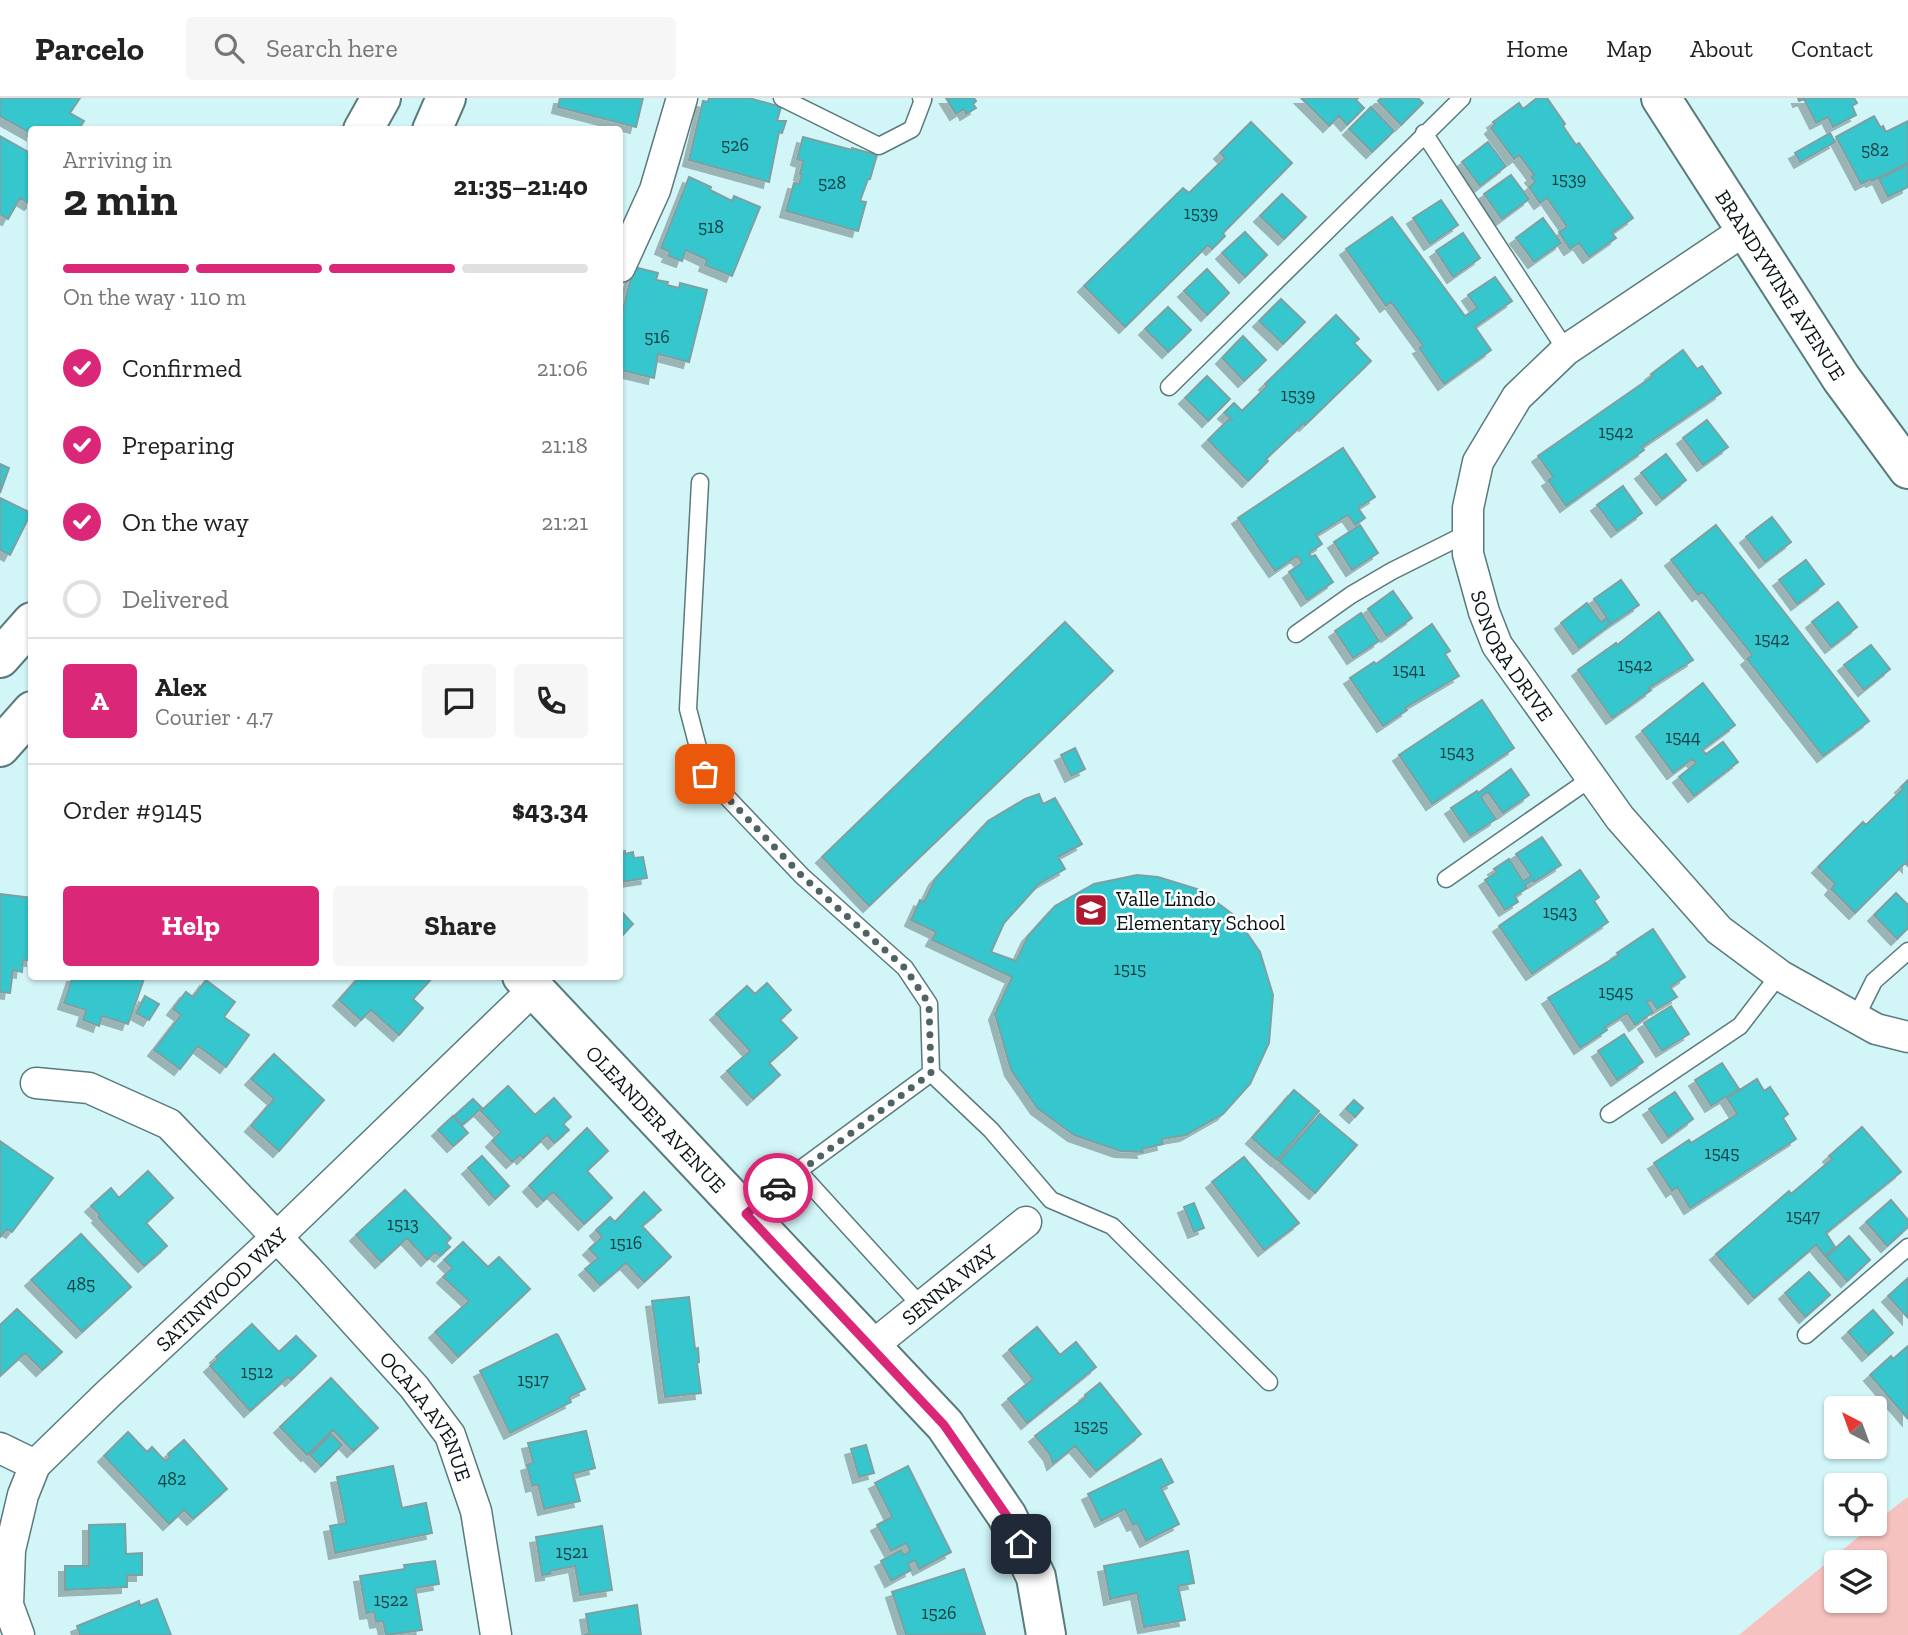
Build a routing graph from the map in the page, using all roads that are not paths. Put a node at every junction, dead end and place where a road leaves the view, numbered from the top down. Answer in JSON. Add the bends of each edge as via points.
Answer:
{"nodes":[{"id":1,"x":381,"y":98,"type":"edge"},
{"id":2,"x":446,"y":98,"type":"edge"},
{"id":3,"x":682,"y":98,"type":"edge"},
{"id":4,"x":782,"y":98,"type":"edge"},
{"id":5,"x":921,"y":98,"type":"edge"},
{"id":6,"x":1462,"y":98,"type":"edge"},
{"id":7,"x":1661,"y":98,"type":"edge"},
{"id":8,"x":365,"y":126,"type":"edge"},
{"id":9,"x":434,"y":126,"type":"edge"},
{"id":10,"x":1424,"y":133,"type":"junction"},
{"id":11,"x":1745,"y":230,"type":"junction"},
{"id":12,"x":623,"y":260,"type":"edge"},
{"id":13,"x":1566,"y":350,"type":"junction"},
{"id":14,"x":1169,"y":387,"type":"dead end"},
{"id":15,"x":1908,"y":469,"type":"edge"},
{"id":16,"x":700,"y":482,"type":"dead end"},
{"id":17,"x":1468,"y":533,"type":"junction"},
{"id":18,"x":1296,"y":635,"type":"dead end"},
{"id":19,"x":28,"y":716,"type":"edge"},
{"id":20,"x":0,"y":747,"type":"edge"},
{"id":21,"x":1593,"y":777,"type":"junction"},
{"id":22,"x":1446,"y":879,"type":"dead end"},
{"id":23,"x":1908,"y":951,"type":"edge"},
{"id":24,"x":1779,"y":975,"type":"junction"},
{"id":25,"x":528,"y":983,"type":"edge"},
{"id":26,"x":1856,"y":1017,"type":"junction"},
{"id":27,"x":1908,"y":1037,"type":"edge"},
{"id":28,"x":931,"y":1073,"type":"junction"},
{"id":29,"x":36,"y":1083,"type":"dead end"},
{"id":30,"x":1609,"y":1114,"type":"dead end"},
{"id":31,"x":798,"y":1171,"type":"junction"},
{"id":32,"x":1039,"y":1211,"type":"junction"},
{"id":33,"x":746,"y":1214,"type":"junction"},
{"id":34,"x":277,"y":1237,"type":"junction"},
{"id":35,"x":1908,"y":1247,"type":"edge"},
{"id":36,"x":922,"y":1307,"type":"junction"},
{"id":37,"x":1806,"y":1335,"type":"dead end"},
{"id":38,"x":871,"y":1347,"type":"junction"},
{"id":39,"x":1269,"y":1382,"type":"dead end"},
{"id":40,"x":0,"y":1448,"type":"edge"},
{"id":41,"x":36,"y":1465,"type":"junction"},
{"id":42,"x":19,"y":1635,"type":"edge"},
{"id":43,"x":496,"y":1635,"type":"edge"},
{"id":44,"x":1046,"y":1635,"type":"edge"}],
"edges":[{"from":1,"to":8,"type":"street"},
{"from":2,"to":9,"type":"street"},
{"from":3,"to":12,"type":"street","via":[[655,190]]},
{"from":4,"to":5,"type":"lane","via":[[879,146],[912,129]]},
{"from":6,"to":10,"type":"lane"},
{"from":7,"to":11,"type":"street","name":"BRANDYWINE AVENUE"},
{"from":10,"to":13,"type":"lane"},
{"from":10,"to":14,"type":"lane"},
{"from":11,"to":13,"type":"street","name":"SONORA DRIVE"},
{"from":11,"to":15,"type":"street","name":"BRANDYWINE AVENUE","via":[[1841,378]]},
{"from":13,"to":17,"type":"street","name":"SONORA DRIVE","via":[[1517,397],[1478,462]]},
{"from":16,"to":28,"type":"lane","via":[[688,709],[705,774],[802,876],[905,968],[929,1004]]},
{"from":17,"to":18,"type":"lane","via":[[1351,595]]},
{"from":17,"to":21,"type":"street","name":"SONORA DRIVE","via":[[1468,554],[1497,645]]},
{"from":19,"to":20,"type":"street"},
{"from":21,"to":22,"type":"lane"},
{"from":21,"to":24,"type":"street","name":"SONORA DRIVE","via":[[1620,818],[1719,930]]},
{"from":23,"to":26,"type":"lane","via":[[1874,981]]},
{"from":24,"to":26,"type":"street","name":"SONORA DRIVE"},
{"from":24,"to":30,"type":"lane","via":[[1740,1026]]},
{"from":25,"to":33,"type":"street","name":"OLEANDER AVENUE"},
{"from":25,"to":34,"type":"street","name":"SATINWOOD WAY"},
{"from":26,"to":27,"type":"street","name":"SONORA DRIVE"},
{"from":28,"to":31,"type":"lane"},
{"from":28,"to":32,"type":"lane","via":[[991,1130]]},
{"from":29,"to":34,"type":"street","name":"OCALA AVENUE","via":[[89,1088],[169,1124]]},
{"from":31,"to":33,"type":"lane"},
{"from":31,"to":36,"type":"lane"},
{"from":32,"to":36,"type":"street","name":"SENNA WAY"},
{"from":32,"to":39,"type":"lane","via":[[1112,1226]]},
{"from":33,"to":38,"type":"street","name":"OLEANDER AVENUE"},
{"from":34,"to":41,"type":"street","name":"SATINWOOD WAY"},
{"from":34,"to":43,"type":"street","name":"OCALA AVENUE","via":[[414,1387],[450,1435],[476,1511]]},
{"from":35,"to":37,"type":"lane"},
{"from":36,"to":38,"type":"street","name":"SENNA WAY"},
{"from":38,"to":44,"type":"street","name":"OLEANDER AVENUE","via":[[944,1425],[1007,1516],[1036,1577]]},
{"from":40,"to":41,"type":"street"},
{"from":41,"to":42,"type":"street","name":"SATINWOOD WAY","via":[[23,1495],[10,1550],[8,1605]]}]}
